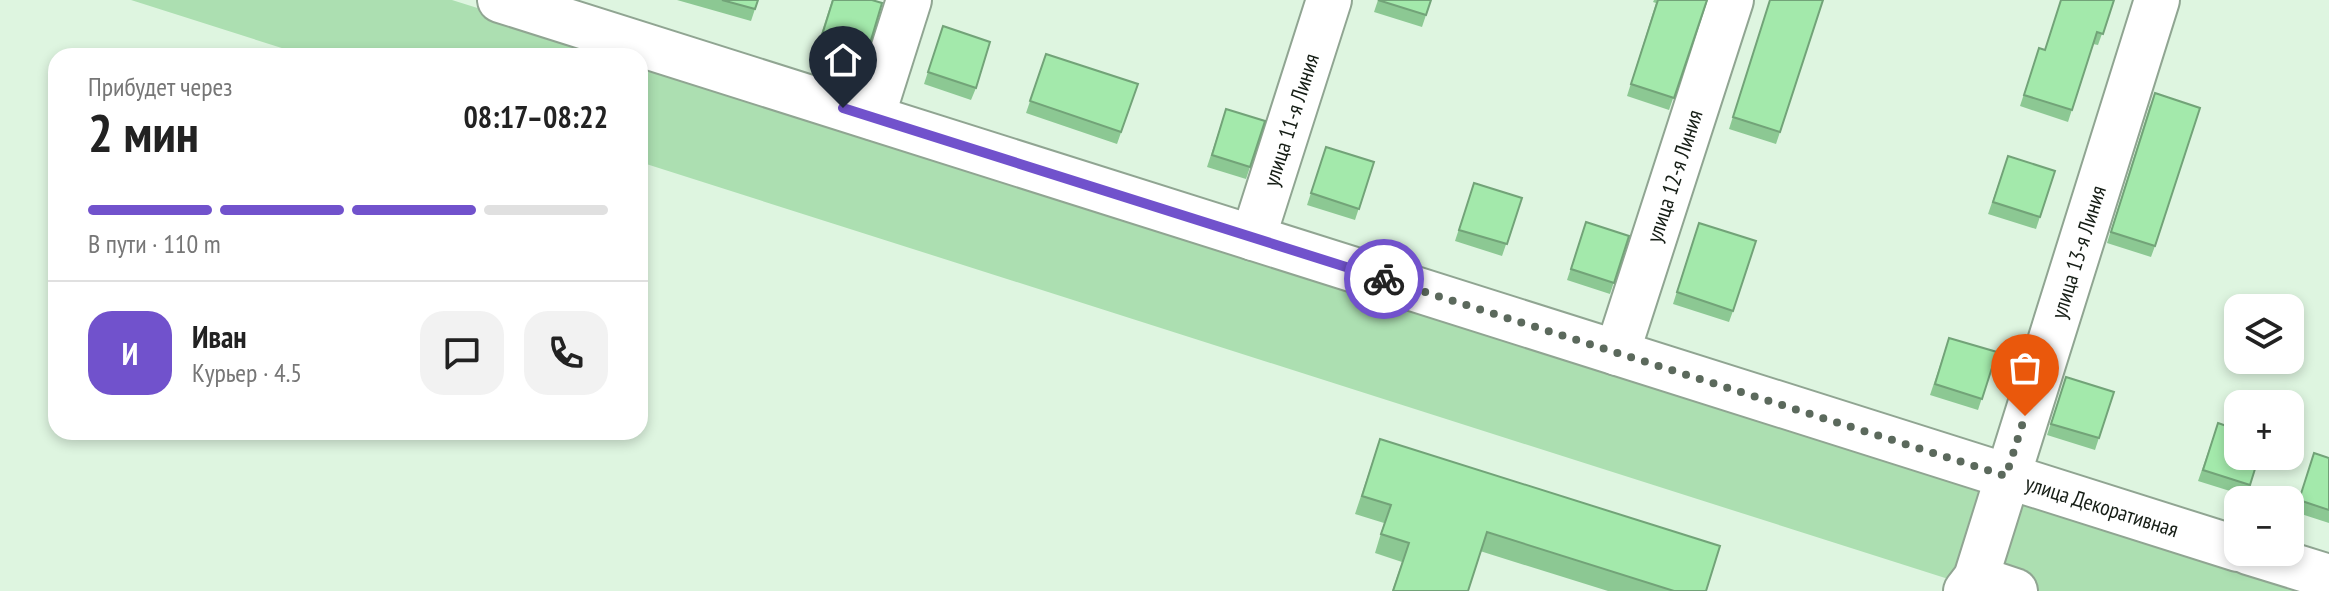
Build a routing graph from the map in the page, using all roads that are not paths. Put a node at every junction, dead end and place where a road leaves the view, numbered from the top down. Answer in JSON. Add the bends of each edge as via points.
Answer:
{"nodes":[{"id":1,"x":500,"y":0,"type":"edge"},
{"id":2,"x":909,"y":0,"type":"edge"},
{"id":3,"x":1329,"y":0,"type":"edge"},
{"id":4,"x":1731,"y":0,"type":"edge"},
{"id":5,"x":2157,"y":0,"type":"edge"},
{"id":6,"x":872,"y":117,"type":"junction"},
{"id":7,"x":1253,"y":238,"type":"junction"},
{"id":8,"x":1617,"y":353,"type":"junction"},
{"id":9,"x":2006,"y":476,"type":"junction"},
{"id":10,"x":2224,"y":545,"type":"edge"},
{"id":11,"x":2293,"y":566,"type":"edge"},
{"id":12,"x":2329,"y":577,"type":"edge"},
{"id":13,"x":1986,"y":587,"type":"edge"}],
"edges":[{"from":1,"to":6,"type":"street","name":"улица Декоративная"},
{"from":2,"to":6,"type":"street"},
{"from":3,"to":7,"type":"street","name":"улица 11-я Линия"},
{"from":4,"to":8,"type":"street","name":"улица 12-я Линия"},
{"from":5,"to":9,"type":"street","name":"улица 13-я Линия"},
{"from":6,"to":7,"type":"street","name":"улица Декоративная"},
{"from":7,"to":8,"type":"street","name":"улица Декоративная"},
{"from":8,"to":9,"type":"street","name":"улица Декоративная"},
{"from":9,"to":10,"type":"street","name":"улица Декоративная"},
{"from":9,"to":13,"type":"street","name":"улица 13-я Линия"},
{"from":11,"to":12,"type":"street"}]}
